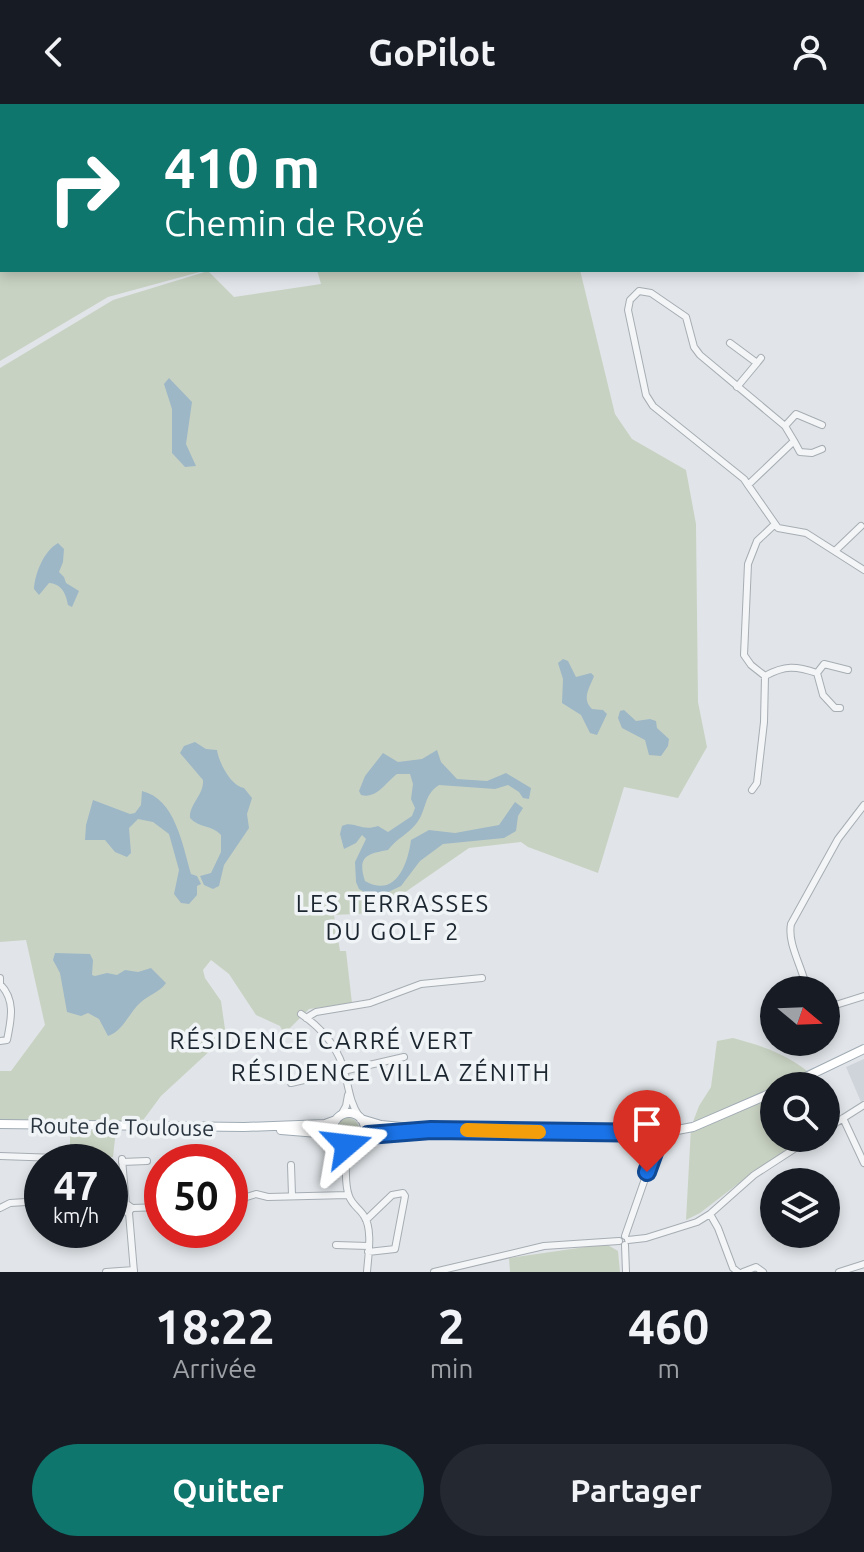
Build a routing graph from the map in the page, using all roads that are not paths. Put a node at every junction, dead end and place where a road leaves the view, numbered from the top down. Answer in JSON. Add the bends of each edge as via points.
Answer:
{"nodes":[{"id":1,"x":730,"y":343,"type":"dead end"},
{"id":2,"x":737,"y":387,"type":"junction"},
{"id":3,"x":822,"y":425,"type":"dead end"},
{"id":4,"x":785,"y":426,"type":"junction"},
{"id":5,"x":794,"y":441,"type":"junction"},
{"id":6,"x":822,"y":449,"type":"dead end"},
{"id":7,"x":748,"y":485,"type":"junction"},
{"id":8,"x":775,"y":524,"type":"junction"},
{"id":9,"x":861,"y":526,"type":"dead end"},
{"id":10,"x":836,"y":550,"type":"junction"},
{"id":11,"x":864,"y":570,"type":"edge"},
{"id":12,"x":848,"y":670,"type":"dead end"},
{"id":13,"x":817,"y":673,"type":"junction"},
{"id":14,"x":765,"y":676,"type":"junction"},
{"id":15,"x":840,"y":708,"type":"dead end"},
{"id":16,"x":752,"y":790,"type":"dead end"},
{"id":17,"x":864,"y":805,"type":"edge"},
{"id":18,"x":804,"y":976,"type":"edge"},
{"id":19,"x":482,"y":978,"type":"dead end"},
{"id":20,"x":0,"y":982,"type":"edge"},
{"id":21,"x":864,"y":996,"type":"edge"},
{"id":22,"x":840,"y":1004,"type":"edge"},
{"id":23,"x":0,"y":1041,"type":"edge"},
{"id":24,"x":864,"y":1046,"type":"edge"},
{"id":25,"x":404,"y":1057,"type":"dead end"},
{"id":26,"x":344,"y":1069,"type":"junction"},
{"id":27,"x":817,"y":1072,"type":"edge"},
{"id":28,"x":291,"y":1083,"type":"dead end"},
{"id":29,"x":349,"y":1091,"type":"junction"},
{"id":30,"x":760,"y":1098,"type":"edge"},
{"id":31,"x":864,"y":1105,"type":"edge"},
{"id":32,"x":360,"y":1117,"type":"junction"},
{"id":33,"x":338,"y":1118,"type":"junction"},
{"id":34,"x":843,"y":1118,"type":"junction"},
{"id":35,"x":840,"y":1120,"type":"edge"},
{"id":36,"x":0,"y":1124,"type":"edge"},
{"id":37,"x":244,"y":1127,"type":"junction"},
{"id":38,"x":431,"y":1130,"type":"junction"},
{"id":39,"x":661,"y":1133,"type":"junction"},
{"id":40,"x":338,"y":1140,"type":"junction"},
{"id":41,"x":360,"y":1140,"type":"junction"},
{"id":42,"x":789,"y":1152,"type":"edge"},
{"id":43,"x":0,"y":1156,"type":"edge"},
{"id":44,"x":24,"y":1157,"type":"edge"},
{"id":45,"x":864,"y":1163,"type":"edge"},
{"id":46,"x":348,"y":1164,"type":"junction"},
{"id":47,"x":291,"y":1165,"type":"dead end"},
{"id":48,"x":292,"y":1195,"type":"junction"},
{"id":49,"x":348,"y":1195,"type":"junction"},
{"id":50,"x":248,"y":1196,"type":"edge"},
{"id":51,"x":24,"y":1202,"type":"edge"},
{"id":52,"x":0,"y":1208,"type":"edge"},
{"id":53,"x":144,"y":1208,"type":"edge"},
{"id":54,"x":128,"y":1209,"type":"joint"},
{"id":55,"x":710,"y":1214,"type":"junction"},
{"id":56,"x":366,"y":1220,"type":"junction"},
{"id":57,"x":624,"y":1240,"type":"junction"},
{"id":58,"x":336,"y":1245,"type":"dead end"},
{"id":59,"x":368,"y":1249,"type":"junction"},
{"id":60,"x":864,"y":1264,"type":"edge"},
{"id":61,"x":453,"y":1270,"type":"edge"},
{"id":62,"x":134,"y":1271,"type":"edge"},
{"id":63,"x":106,"y":1272,"type":"edge"},
{"id":64,"x":367,"y":1272,"type":"edge"},
{"id":65,"x":434,"y":1272,"type":"edge"},
{"id":66,"x":626,"y":1272,"type":"edge"},
{"id":67,"x":740,"y":1272,"type":"edge"},
{"id":68,"x":763,"y":1272,"type":"edge"},
{"id":69,"x":839,"y":1272,"type":"edge"}],
"edges":[{"from":1,"to":2,"type":"street","via":[[759,360]]},
{"from":2,"to":4,"type":"street"},
{"from":2,"to":7,"type":"street","via":[[697,351],[686,317],[645,290],[630,300],[646,395],[664,417]]},
{"from":3,"to":4,"type":"street","via":[[796,414]]},
{"from":4,"to":5,"type":"street"},
{"from":5,"to":6,"type":"street","via":[[800,452]]},
{"from":5,"to":7,"type":"street"},
{"from":7,"to":8,"type":"street"},
{"from":8,"to":10,"type":"street"},
{"from":8,"to":14,"type":"street","via":[[757,541],[748,564],[744,655]]},
{"from":9,"to":10,"type":"street"},
{"from":10,"to":11,"type":"street"},
{"from":12,"to":13,"type":"street","via":[[824,664]]},
{"from":13,"to":14,"type":"street","via":[[780,667]]},
{"from":13,"to":15,"type":"street","via":[[823,695]]},
{"from":14,"to":16,"type":"street","via":[[764,722]]},
{"from":17,"to":18,"type":"street","via":[[838,839],[791,924],[789,938]]},
{"from":19,"to":26,"type":"street","via":[[421,984],[370,1003],[304,1016],[331,1042]]},
{"from":20,"to":23,"type":"street","via":[[9,992],[12,1016],[7,1040]]},
{"from":21,"to":22,"type":"street"},
{"from":24,"to":27,"type":"main road"},
{"from":25,"to":26,"type":"street"},
{"from":26,"to":28,"type":"street"},
{"from":26,"to":29,"type":"street"},
{"from":29,"to":32,"type":"street"},
{"from":29,"to":33,"type":"street"},
{"from":30,"to":39,"type":"main road","via":[[693,1127]]},
{"from":31,"to":34,"type":"street"},
{"from":32,"to":33,"type":"main road","via":[[352,1113]]},
{"from":32,"to":38,"type":"main road","via":[[381,1125]]},
{"from":32,"to":41,"type":"main road","via":[[365,1130]]},
{"from":33,"to":37,"type":"main road","name":"Route de Toulouse","via":[[320,1124]]},
{"from":33,"to":40,"type":"main road","via":[[333,1127]]},
{"from":34,"to":35,"type":"street"},
{"from":34,"to":45,"type":"street"},
{"from":36,"to":37,"type":"main road","name":"Route de Toulouse"},
{"from":37,"to":40,"type":"main road","name":"Route de Toulouse","via":[[318,1133]]},
{"from":38,"to":39,"type":"main road"},
{"from":38,"to":41,"type":"main road"},
{"from":39,"to":57,"type":"street"},
{"from":40,"to":41,"type":"main road","via":[[347,1145]]},
{"from":40,"to":46,"type":"street"},
{"from":41,"to":46,"type":"street"},
{"from":42,"to":55,"type":"street"},
{"from":43,"to":44,"type":"street"},
{"from":46,"to":49,"type":"street"},
{"from":47,"to":48,"type":"street"},
{"from":48,"to":49,"type":"street"},
{"from":48,"to":50,"type":"street"},
{"from":49,"to":56,"type":"street"},
{"from":51,"to":52,"type":"street"},
{"from":53,"to":54,"type":"street"},
{"from":54,"to":62,"type":"street"},
{"from":55,"to":57,"type":"street","via":[[673,1230]]},
{"from":55,"to":67,"type":"street","via":[[733,1268]]},
{"from":56,"to":59,"type":"street"},
{"from":56,"to":59,"type":"street","via":[[392,1195],[403,1193],[395,1249]]},
{"from":57,"to":61,"type":"street","via":[[544,1246]]},
{"from":57,"to":66,"type":"street"},
{"from":58,"to":59,"type":"street"},
{"from":59,"to":64,"type":"street"},
{"from":60,"to":69,"type":"street"},
{"from":61,"to":65,"type":"street"},
{"from":62,"to":63,"type":"street"},
{"from":67,"to":68,"type":"street","via":[[756,1267]]}]}
